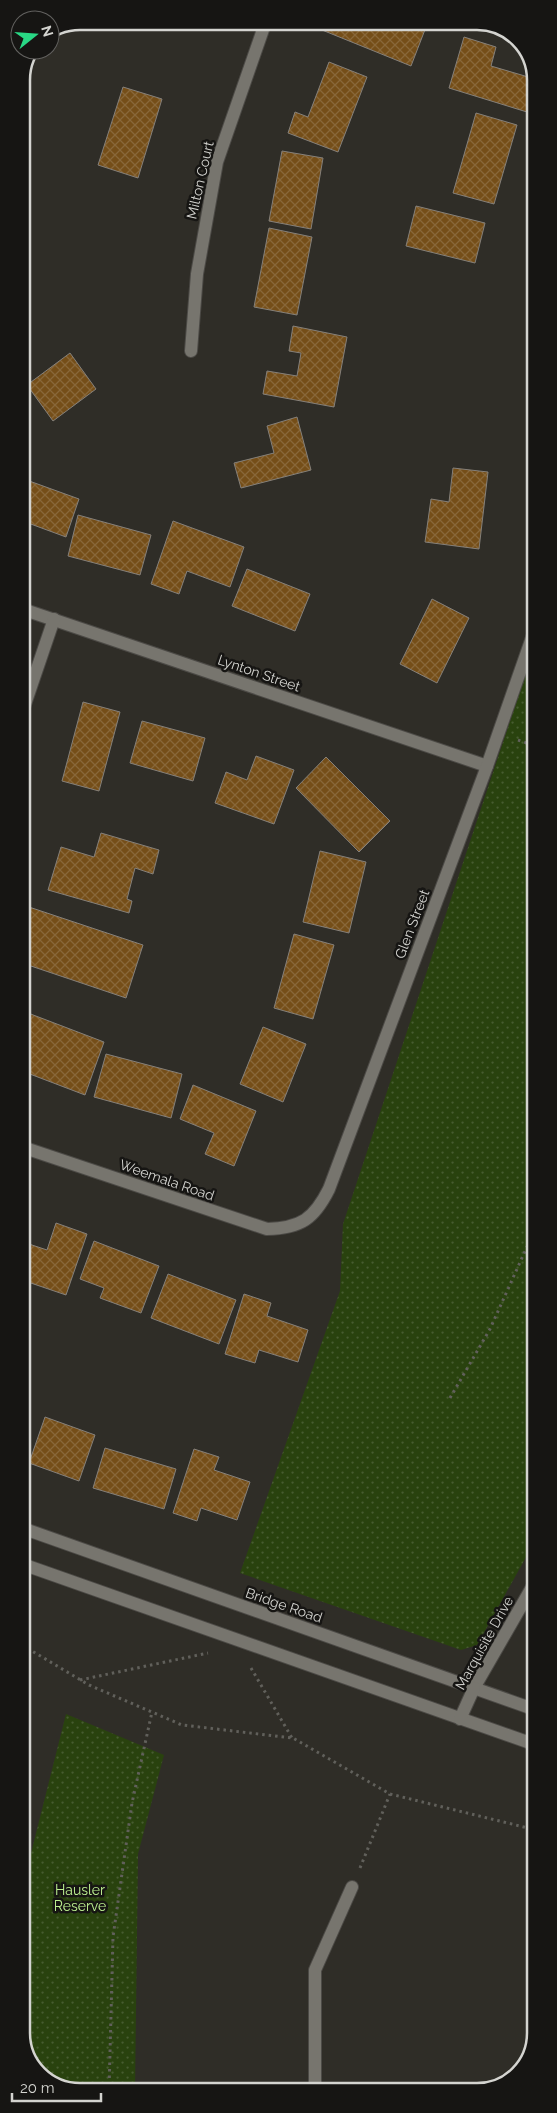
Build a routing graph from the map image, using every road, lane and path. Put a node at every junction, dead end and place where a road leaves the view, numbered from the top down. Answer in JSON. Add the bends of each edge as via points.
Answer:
{"nodes":[{"id":1,"x":263,"y":30,"type":"edge"},
{"id":2,"x":191,"y":351,"type":"dead end"},
{"id":3,"x":30,"y":612,"type":"edge"},
{"id":4,"x":54,"y":619,"type":"junction"},
{"id":5,"x":527,"y":652,"type":"edge"},
{"id":6,"x":30,"y":690,"type":"edge"},
{"id":7,"x":487,"y":766,"type":"junction"},
{"id":8,"x":30,"y":1150,"type":"edge"},
{"id":9,"x":303,"y":1222,"type":"joint"},
{"id":10,"x":527,"y":1247,"type":"edge"},
{"id":11,"x":450,"y":1398,"type":"dead end"},
{"id":12,"x":30,"y":1531,"type":"edge"},
{"id":13,"x":30,"y":1567,"type":"edge"},
{"id":14,"x":527,"y":1597,"type":"edge"},
{"id":15,"x":30,"y":1650,"type":"edge"},
{"id":16,"x":211,"y":1653,"type":"dead end"},
{"id":17,"x":248,"y":1662,"type":"dead end"},
{"id":18,"x":80,"y":1680,"type":"junction"},
{"id":19,"x":474,"y":1688,"type":"junction"},
{"id":20,"x":527,"y":1707,"type":"edge"},
{"id":21,"x":152,"y":1712,"type":"junction"},
{"id":22,"x":460,"y":1719,"type":"junction"},
{"id":23,"x":293,"y":1738,"type":"junction"},
{"id":24,"x":527,"y":1742,"type":"edge"},
{"id":25,"x":390,"y":1794,"type":"junction"},
{"id":26,"x":527,"y":1828,"type":"edge"},
{"id":27,"x":352,"y":1887,"type":"joint"},
{"id":28,"x":109,"y":2083,"type":"edge"},
{"id":29,"x":315,"y":2083,"type":"edge"}],
"edges":[{"from":1,"to":2,"type":"street","name":"Milton Court","via":[[217,162],[197,274]]},
{"from":3,"to":4,"type":"street","name":"Lynton Street"},
{"from":4,"to":6,"type":"street"},
{"from":4,"to":7,"type":"street","name":"Lynton Street"},
{"from":5,"to":7,"type":"street","name":"Glen Street"},
{"from":7,"to":9,"type":"street","name":"Glen Street","via":[[328,1189],[317,1209]]},
{"from":8,"to":9,"type":"street","name":"Weemala Road","via":[[267,1229],[284,1229]]},
{"from":10,"to":11,"type":"path","via":[[490,1329]]},
{"from":12,"to":19,"type":"street","name":"Bridge Road"},
{"from":13,"to":22,"type":"street"},
{"from":14,"to":19,"type":"street","name":"Marquisite Drive"},
{"from":15,"to":18,"type":"path"},
{"from":16,"to":18,"type":"path"},
{"from":17,"to":23,"type":"path"},
{"from":18,"to":21,"type":"path"},
{"from":19,"to":20,"type":"street","name":"Bridge Road"},
{"from":19,"to":22,"type":"street","name":"Marquisite Drive"},
{"from":21,"to":23,"type":"path","via":[[182,1725]]},
{"from":21,"to":28,"type":"path","via":[[132,1803],[113,1937]]},
{"from":22,"to":24,"type":"street"},
{"from":23,"to":25,"type":"path"},
{"from":25,"to":26,"type":"path"},
{"from":25,"to":27,"type":"path"},
{"from":27,"to":29,"type":"street","via":[[315,1970]]}]}
